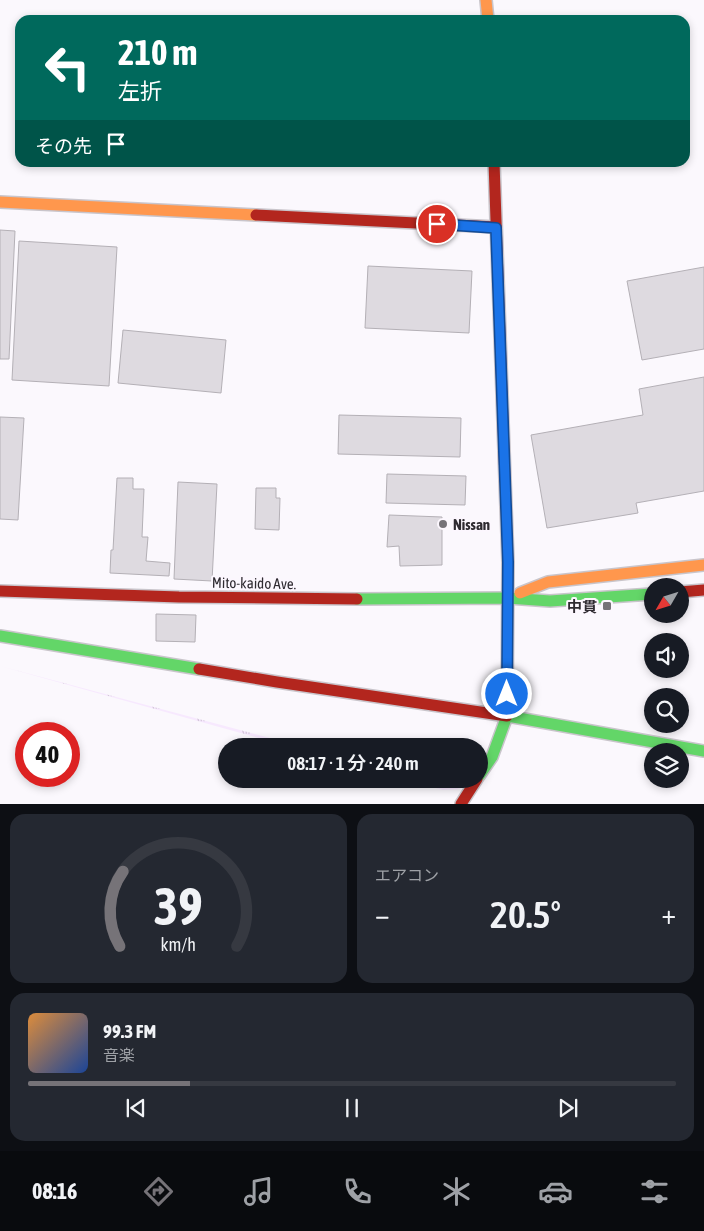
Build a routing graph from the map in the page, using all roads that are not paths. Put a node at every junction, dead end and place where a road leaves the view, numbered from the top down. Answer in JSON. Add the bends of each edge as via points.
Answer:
{"nodes":[{"id":1,"x":486,"y":0,"type":"edge"},
{"id":2,"x":488,"y":15,"type":"edge"},
{"id":3,"x":494,"y":167,"type":"edge"},
{"id":4,"x":0,"y":202,"type":"edge"},
{"id":5,"x":496,"y":228,"type":"junction"},
{"id":6,"x":704,"y":565,"type":"edge"},
{"id":7,"x":704,"y":590,"type":"edge"},
{"id":8,"x":0,"y":591,"type":"edge"},
{"id":9,"x":689,"y":591,"type":"edge"},
{"id":10,"x":644,"y":595,"type":"edge"},
{"id":11,"x":507,"y":598,"type":"junction"},
{"id":12,"x":0,"y":636,"type":"edge"},
{"id":13,"x":507,"y":716,"type":"junction"},
{"id":14,"x":704,"y":751,"type":"edge"},
{"id":15,"x":488,"y":763,"type":"edge"},
{"id":16,"x":471,"y":788,"type":"edge"},
{"id":17,"x":461,"y":804,"type":"edge"}],
"edges":[{"from":1,"to":2,"type":"main road"},
{"from":3,"to":5,"type":"main road"},
{"from":4,"to":5,"type":"main road"},
{"from":5,"to":11,"type":"main road"},
{"from":6,"to":11,"type":"main road","name":"Mito-kaido Ave.","via":[[548,582]]},
{"from":7,"to":9,"type":"main road"},
{"from":8,"to":11,"type":"main road","name":"Mito-kaido Ave.","via":[[241,598]]},
{"from":10,"to":11,"type":"main road","name":"Mito-kaido Ave.","via":[[550,601]]},
{"from":11,"to":13,"type":"main road"},
{"from":12,"to":13,"type":"main road"},
{"from":13,"to":14,"type":"main road"},
{"from":13,"to":15,"type":"main road"},
{"from":16,"to":17,"type":"main road"}]}
